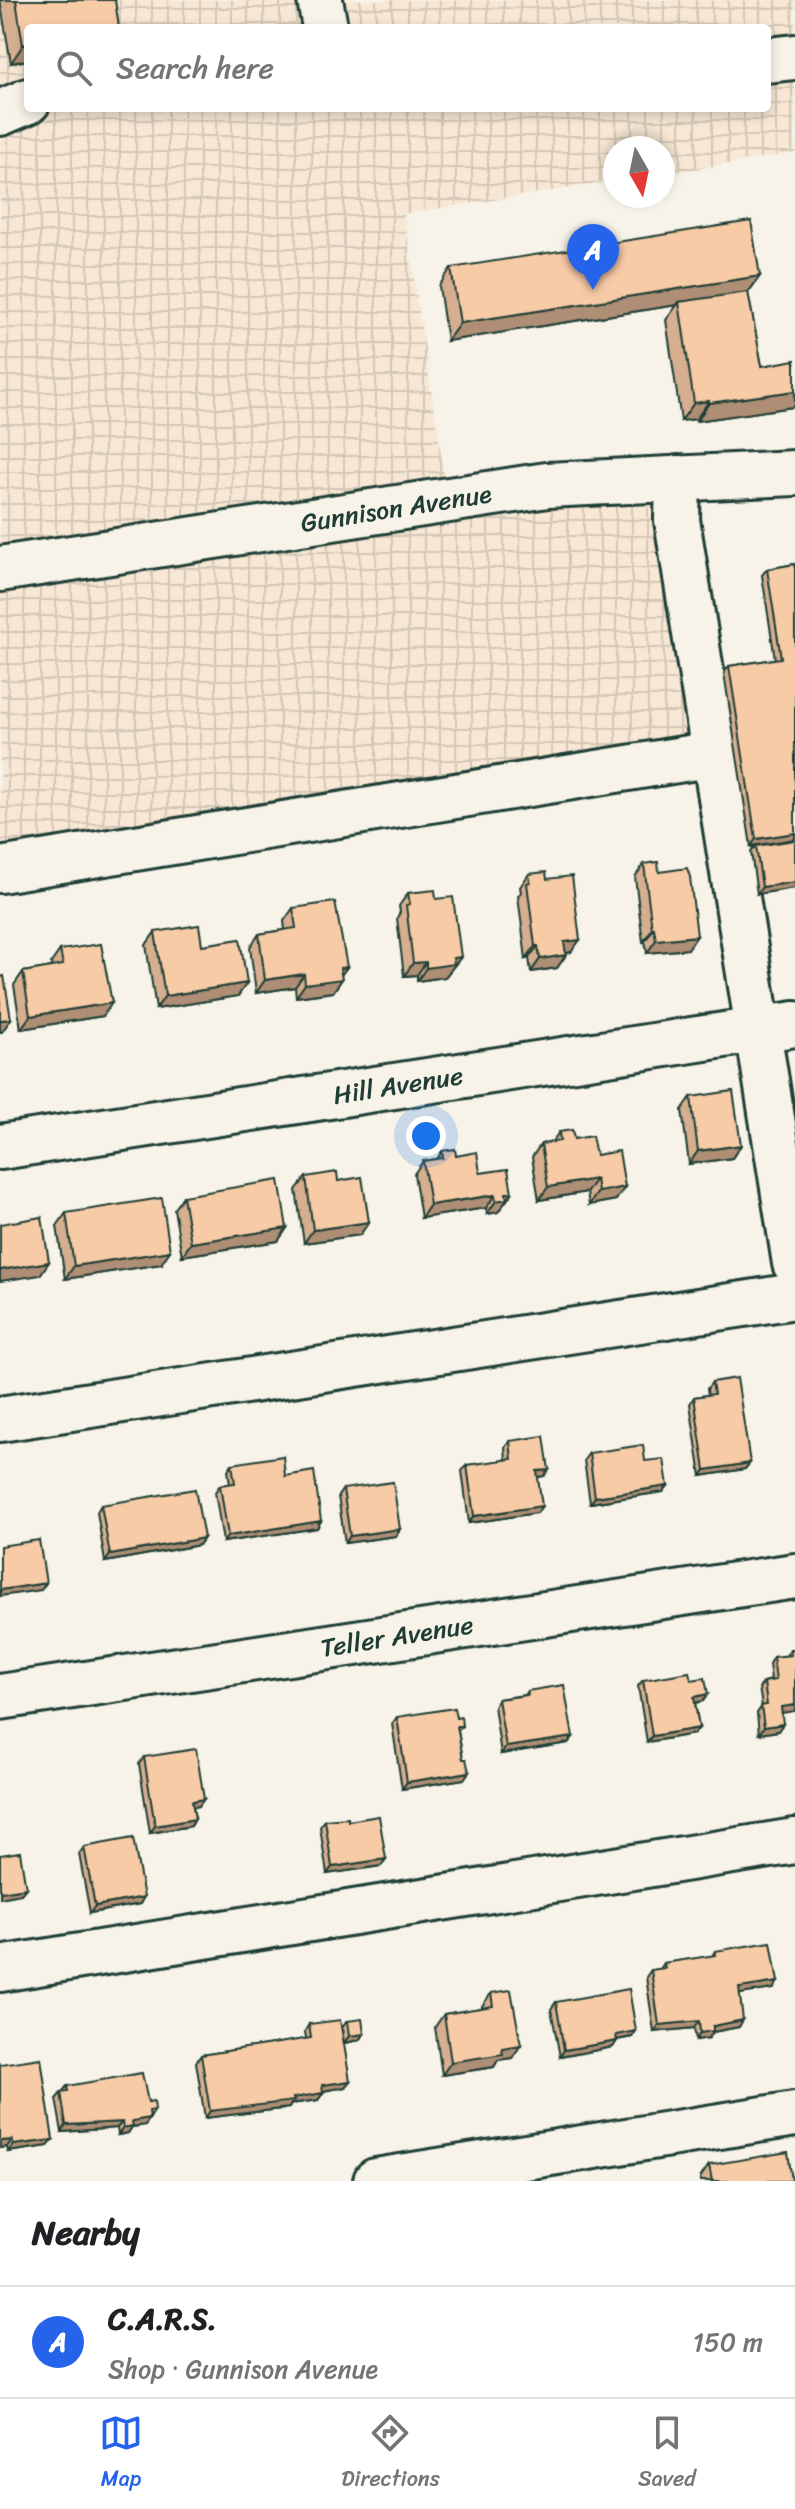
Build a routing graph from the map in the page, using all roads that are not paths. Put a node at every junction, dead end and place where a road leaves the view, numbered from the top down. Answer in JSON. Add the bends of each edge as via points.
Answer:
{"nodes":[{"id":1,"x":320,"y":0,"type":"edge"},
{"id":2,"x":324,"y":24,"type":"edge"},
{"id":3,"x":795,"y":57,"type":"edge"},
{"id":4,"x":771,"y":60,"type":"edge"},
{"id":5,"x":24,"y":103,"type":"edge"},
{"id":6,"x":0,"y":113,"type":"edge"},
{"id":7,"x":795,"y":473,"type":"edge"},
{"id":8,"x":678,"y":478,"type":"junction"},
{"id":9,"x":0,"y":569,"type":"edge"},
{"id":10,"x":714,"y":754,"type":"junction"},
{"id":11,"x":0,"y":870,"type":"edge"},
{"id":12,"x":776,"y":1026,"type":"edge"},
{"id":13,"x":0,"y":1147,"type":"edge"},
{"id":14,"x":795,"y":1263,"type":"edge"},
{"id":15,"x":795,"y":1296,"type":"edge"},
{"id":16,"x":0,"y":1419,"type":"edge"},
{"id":17,"x":795,"y":1576,"type":"edge"},
{"id":18,"x":0,"y":1697,"type":"edge"},
{"id":19,"x":795,"y":1841,"type":"edge"},
{"id":20,"x":0,"y":1969,"type":"edge"},
{"id":21,"x":795,"y":2114,"type":"edge"},
{"id":22,"x":376,"y":2181,"type":"edge"}],
"edges":[{"from":1,"to":2,"type":"street"},
{"from":3,"to":4,"type":"street"},
{"from":5,"to":6,"type":"street"},
{"from":7,"to":8,"type":"street","name":"Gunnison Avenue"},
{"from":8,"to":9,"type":"street","name":"Gunnison Avenue","via":[[547,485]]},
{"from":8,"to":10,"type":"street","via":[[677,520]]},
{"from":10,"to":11,"type":"street"},
{"from":10,"to":12,"type":"street"},
{"from":12,"to":13,"type":"street","name":"Hill Avenue"},
{"from":12,"to":14,"type":"street"},
{"from":15,"to":16,"type":"street"},
{"from":17,"to":18,"type":"street","name":"Teller Avenue"},
{"from":19,"to":20,"type":"street"},
{"from":21,"to":22,"type":"street"}]}
